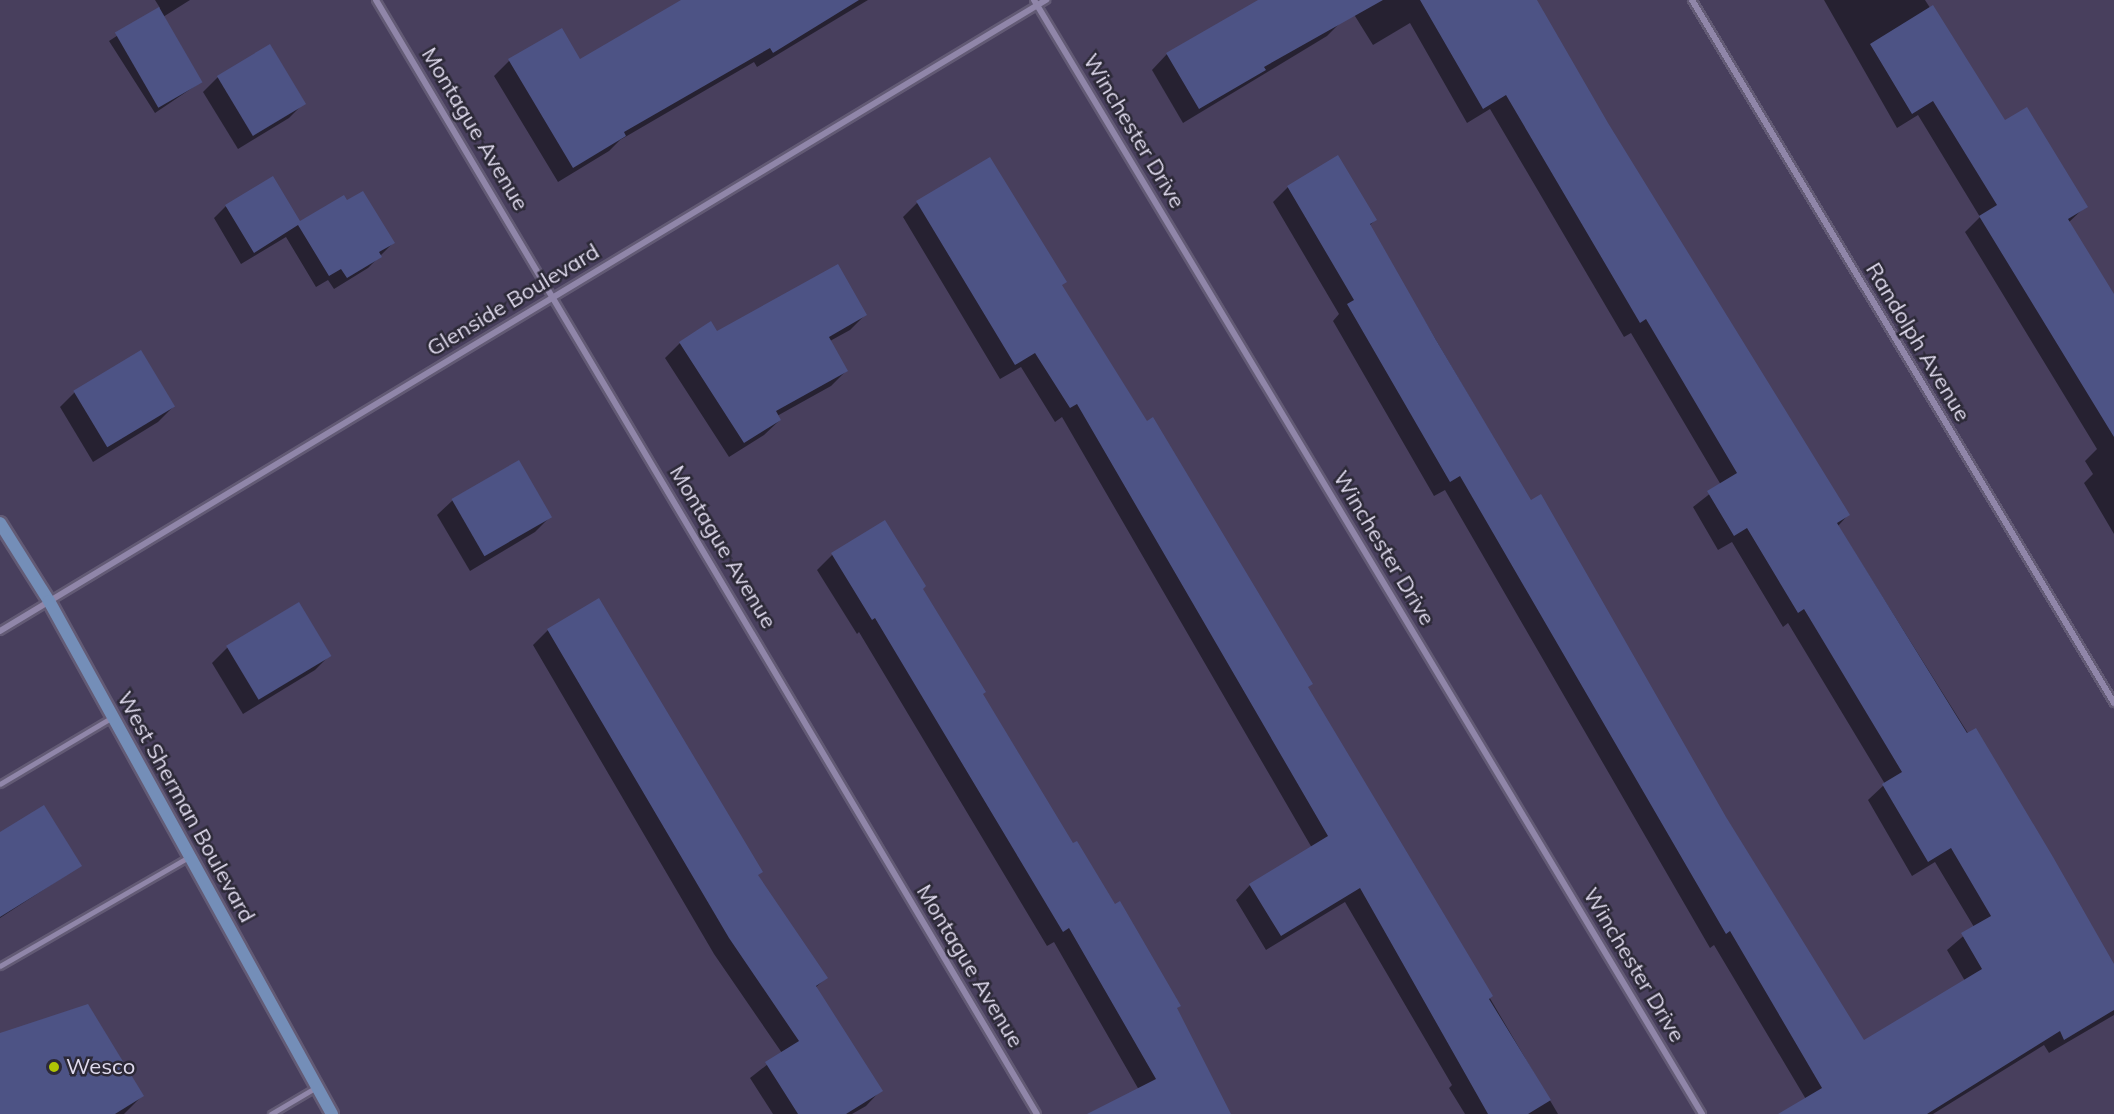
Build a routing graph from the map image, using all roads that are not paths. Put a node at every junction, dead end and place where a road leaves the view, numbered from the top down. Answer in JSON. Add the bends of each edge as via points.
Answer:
{"nodes":[{"id":1,"x":376,"y":0,"type":"edge"},
{"id":2,"x":1046,"y":0,"type":"edge"},
{"id":3,"x":1692,"y":0,"type":"edge"},
{"id":4,"x":1036,"y":2,"type":"edge"},
{"id":5,"x":553,"y":297,"type":"junction"},
{"id":6,"x":0,"y":523,"type":"edge"},
{"id":7,"x":49,"y":601,"type":"junction"},
{"id":8,"x":0,"y":631,"type":"edge"},
{"id":9,"x":2114,"y":703,"type":"edge"},
{"id":10,"x":112,"y":717,"type":"junction"},
{"id":11,"x":0,"y":784,"type":"edge"},
{"id":12,"x":189,"y":857,"type":"junction"},
{"id":13,"x":0,"y":966,"type":"edge"},
{"id":14,"x":316,"y":1087,"type":"junction"},
{"id":15,"x":271,"y":1114,"type":"edge"},
{"id":16,"x":332,"y":1114,"type":"edge"},
{"id":17,"x":1036,"y":1114,"type":"edge"},
{"id":18,"x":1702,"y":1114,"type":"edge"}],
"edges":[{"from":1,"to":5,"type":"street","name":"Montague Avenue"},
{"from":2,"to":4,"type":"street","name":"Glenside Boulevard"},
{"from":3,"to":9,"type":"street","name":"Randolph Avenue"},
{"from":4,"to":5,"type":"street","name":"Glenside Boulevard"},
{"from":4,"to":18,"type":"street","name":"Winchester Drive"},
{"from":5,"to":7,"type":"street","name":"Glenside Boulevard"},
{"from":5,"to":17,"type":"street","name":"Montague Avenue"},
{"from":6,"to":7,"type":"main road","name":"West Sherman Boulevard"},
{"from":7,"to":8,"type":"street","name":"Glenside Boulevard"},
{"from":7,"to":10,"type":"main road","name":"West Sherman Boulevard"},
{"from":10,"to":11,"type":"lane"},
{"from":10,"to":12,"type":"main road","name":"West Sherman Boulevard"},
{"from":12,"to":13,"type":"lane"},
{"from":12,"to":14,"type":"main road","name":"West Sherman Boulevard"},
{"from":14,"to":15,"type":"lane"},
{"from":14,"to":16,"type":"main road","name":"West Sherman Boulevard"}]}
